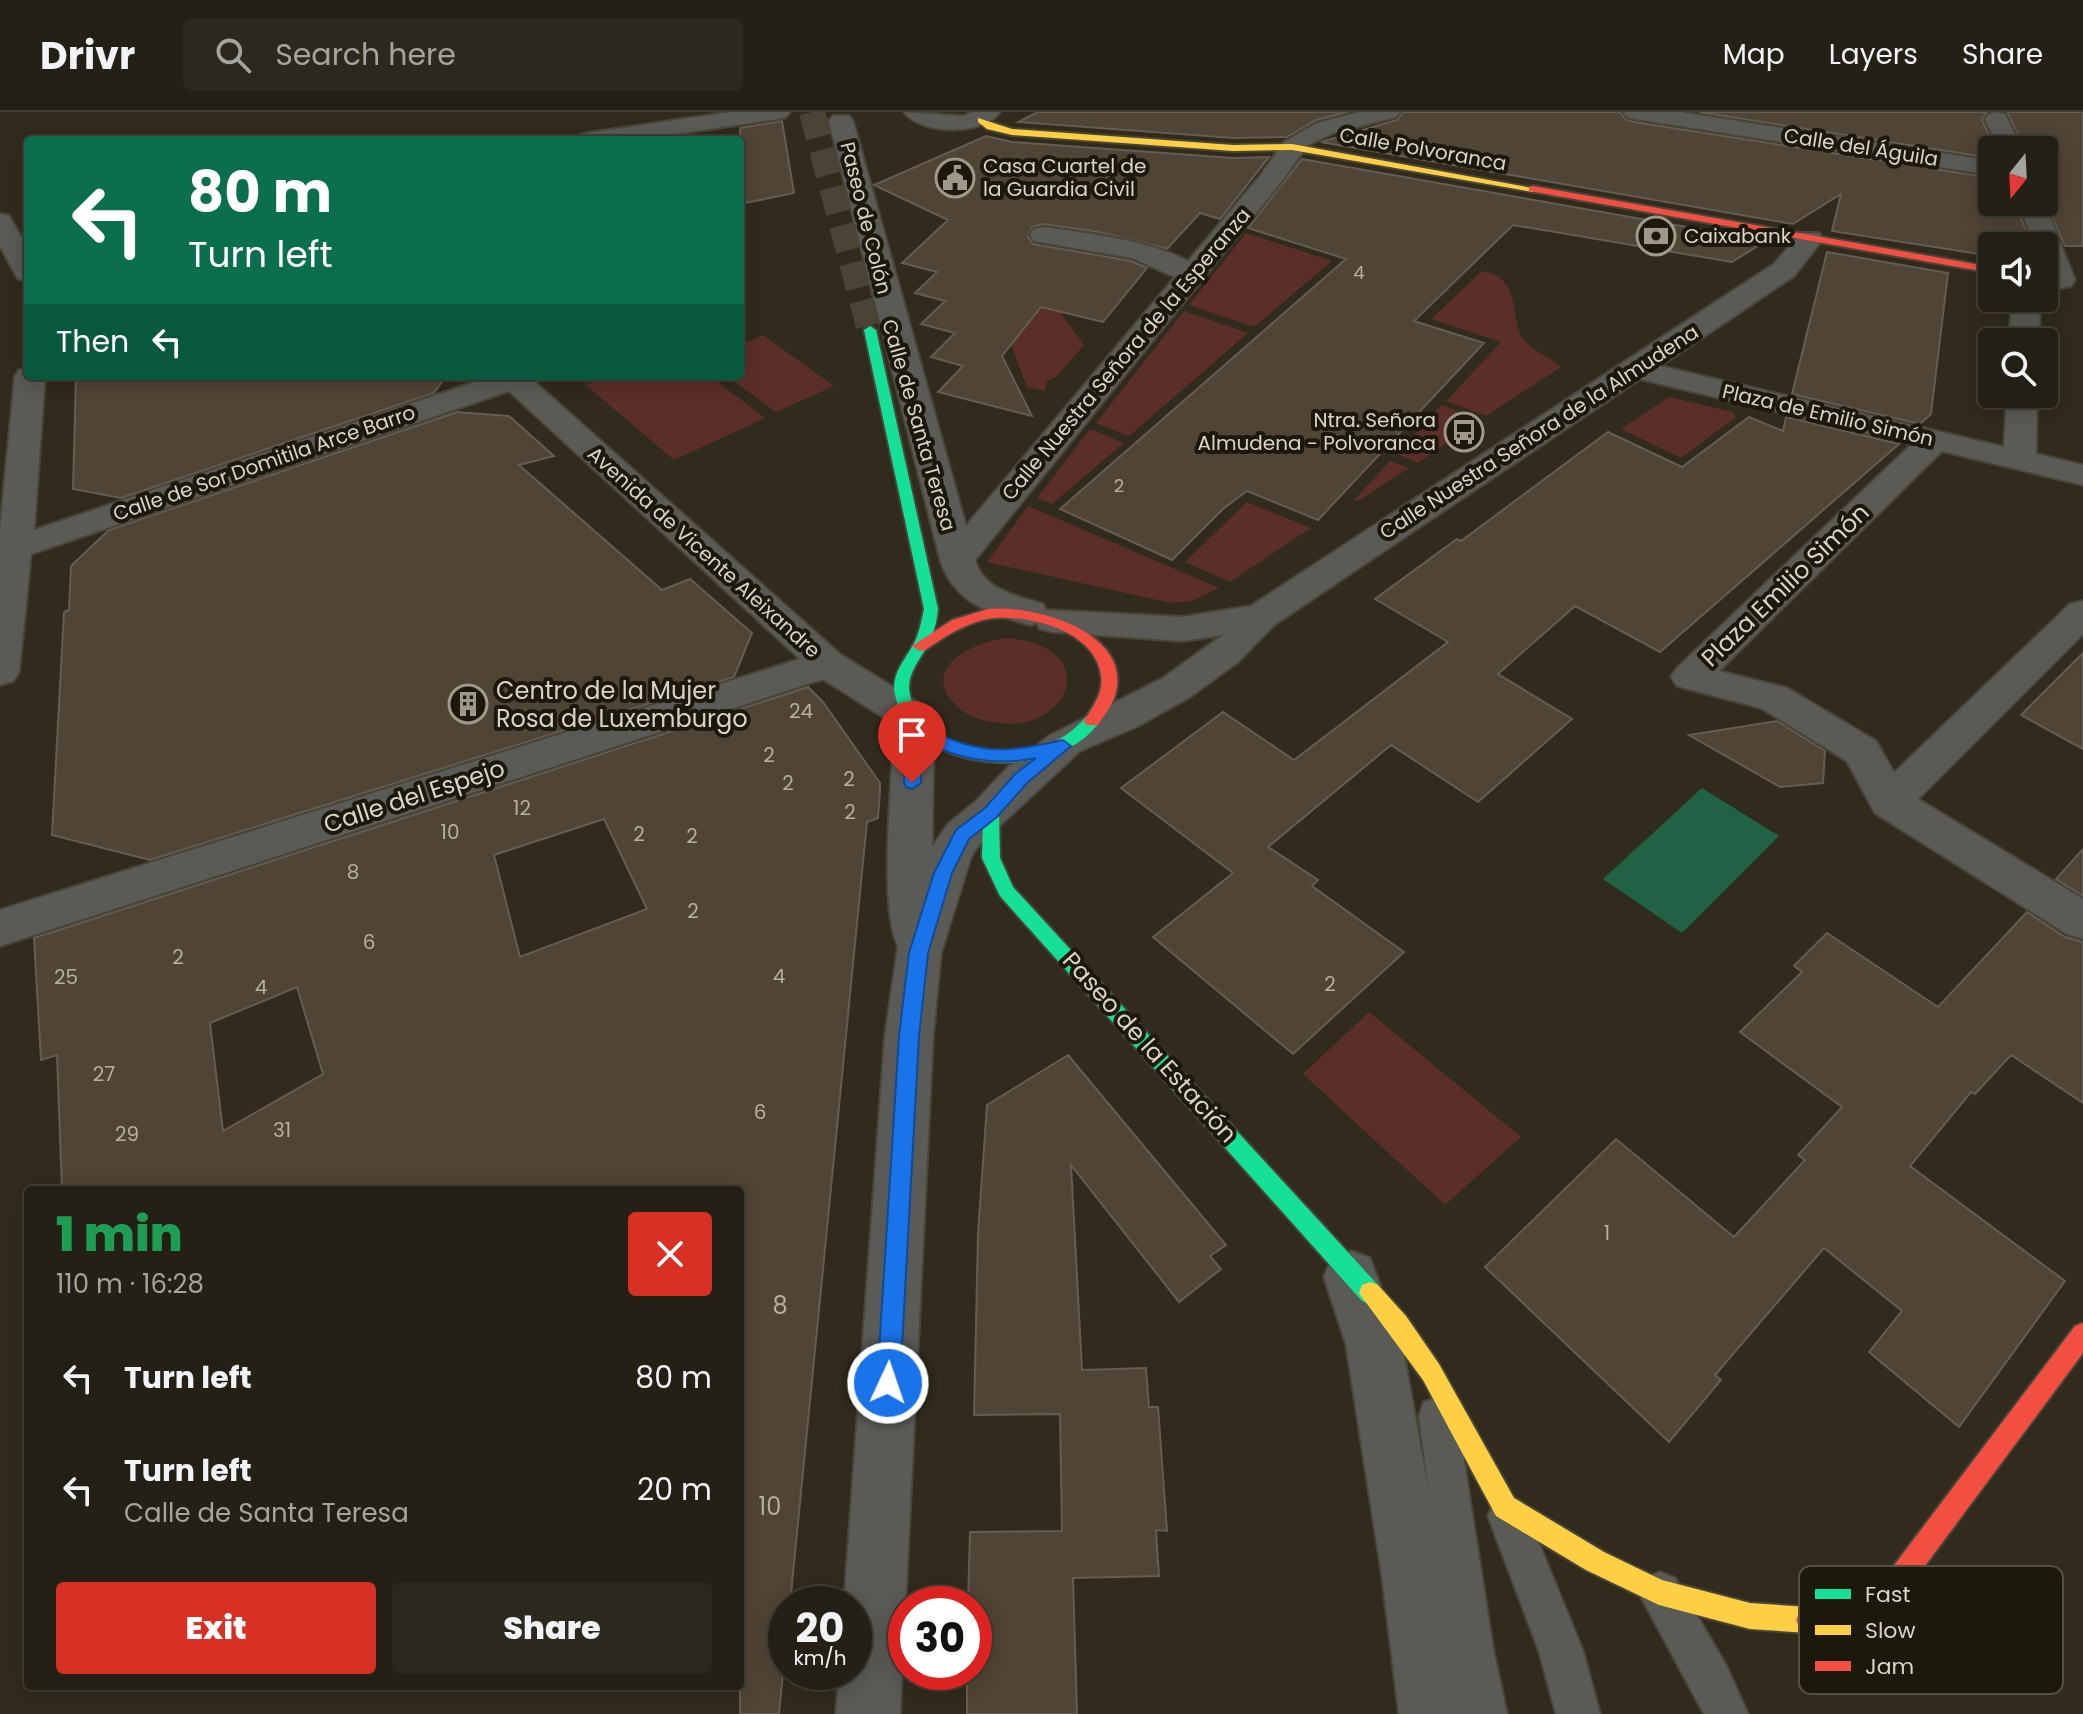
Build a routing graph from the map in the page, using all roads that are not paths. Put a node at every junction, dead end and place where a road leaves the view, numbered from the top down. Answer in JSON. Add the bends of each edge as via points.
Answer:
{"nodes":[{"id":1,"x":778,"y":112,"type":"edge"},
{"id":2,"x":916,"y":112,"type":"edge"},
{"id":3,"x":1388,"y":112,"type":"edge"},
{"id":4,"x":1635,"y":112,"type":"edge"},
{"id":5,"x":1999,"y":114,"type":"edge"},
{"id":6,"x":831,"y":116,"type":"edge"},
{"id":7,"x":985,"y":116,"type":"edge"},
{"id":8,"x":615,"y":136,"type":"edge"},
{"id":9,"x":2006,"y":136,"type":"edge"},
{"id":10,"x":1292,"y":147,"type":"junction"},
{"id":11,"x":1978,"y":166,"type":"edge"},
{"id":12,"x":2037,"y":216,"type":"edge"},
{"id":13,"x":0,"y":222,"type":"edge"},
{"id":14,"x":1043,"y":235,"type":"dead end"},
{"id":15,"x":1810,"y":239,"type":"junction"},
{"id":16,"x":19,"y":261,"type":"edge"},
{"id":17,"x":1978,"y":268,"type":"edge"},
{"id":18,"x":1191,"y":275,"type":"junction"},
{"id":19,"x":2063,"y":279,"type":"edge"},
{"id":20,"x":880,"y":322,"type":"junction"},
{"id":21,"x":1636,"y":369,"type":"junction"},
{"id":22,"x":30,"y":380,"type":"edge"},
{"id":23,"x":506,"y":380,"type":"edge"},
{"id":24,"x":514,"y":380,"type":"edge"},
{"id":25,"x":2022,"y":408,"type":"edge"},
{"id":26,"x":1935,"y":440,"type":"junction"},
{"id":27,"x":2020,"y":460,"type":"junction"},
{"id":28,"x":2083,"y":475,"type":"edge"},
{"id":29,"x":15,"y":548,"type":"junction"},
{"id":30,"x":957,"y":559,"type":"junction"},
{"id":31,"x":2083,"y":613,"type":"edge"},
{"id":32,"x":1041,"y":616,"type":"junction"},
{"id":33,"x":1261,"y":616,"type":"junction"},
{"id":34,"x":920,"y":646,"type":"junction"},
{"id":35,"x":828,"y":664,"type":"junction"},
{"id":36,"x":0,"y":672,"type":"edge"},
{"id":37,"x":911,"y":718,"type":"junction"},
{"id":38,"x":1069,"y":742,"type":"junction"},
{"id":39,"x":1890,"y":802,"type":"junction"},
{"id":40,"x":991,"y":812,"type":"junction"},
{"id":41,"x":2083,"y":921,"type":"edge"},
{"id":42,"x":0,"y":928,"type":"edge"},
{"id":43,"x":918,"y":953,"type":"junction"},
{"id":44,"x":1347,"y":1265,"type":"junction"},
{"id":45,"x":2083,"y":1334,"type":"edge"},
{"id":46,"x":1431,"y":1372,"type":"junction"},
{"id":47,"x":1505,"y":1507,"type":"junction"},
{"id":48,"x":1909,"y":1566,"type":"edge"},
{"id":49,"x":1659,"y":1592,"type":"junction"},
{"id":50,"x":1799,"y":1618,"type":"edge"},
{"id":51,"x":868,"y":1714,"type":"edge"},
{"id":52,"x":1431,"y":1714,"type":"edge"},
{"id":53,"x":1485,"y":1714,"type":"edge"},
{"id":54,"x":1578,"y":1714,"type":"edge"},
{"id":55,"x":1726,"y":1714,"type":"edge"}],
"edges":[{"from":1,"to":8,"type":"street"},
{"from":2,"to":7,"type":"street","via":[[951,123]]},
{"from":3,"to":10,"type":"street","via":[[1325,128]]},
{"from":4,"to":11,"type":"street","name":"Calle del Águila"},
{"from":5,"to":9,"type":"street"},
{"from":6,"to":20,"type":"street","name":"Calle de Santa Teresa","via":[[861,284]]},
{"from":7,"to":10,"type":"street","name":"Calle Polvoranca","via":[[990,127],[1012,132],[1255,150]]},
{"from":10,"to":15,"type":"street","name":"Calle Polvoranca"},
{"from":10,"to":18,"type":"street","name":"Calle Nuestra Señora de la Esperanza"},
{"from":12,"to":19,"type":"street"},
{"from":13,"to":16,"type":"street"},
{"from":14,"to":18,"type":"street","via":[[1154,257]]},
{"from":15,"to":17,"type":"street","name":"Calle Polvoranca"},
{"from":15,"to":21,"type":"street","name":"Calle Nuestra Señora de la Almudena","via":[[1784,270]]},
{"from":18,"to":30,"type":"street","name":"Calle Nuestra Señora de la Esperanza"},
{"from":20,"to":30,"type":"street","name":"Calle de Santa Teresa"},
{"from":20,"to":34,"type":"street","via":[[931,609]]},
{"from":21,"to":26,"type":"street","name":"Plaza de Emilio Simón"},
{"from":21,"to":33,"type":"street","name":"Calle Nuestra Señora de la Almudena"},
{"from":22,"to":29,"type":"street"},
{"from":23,"to":29,"type":"street","name":"Calle de Sor Domitila Arce Barro"},
{"from":24,"to":35,"type":"street","name":"Avenida de Vicente Aleixandre"},
{"from":25,"to":27,"type":"street"},
{"from":26,"to":27,"type":"street","name":"Plaza de Emilio Simón"},
{"from":26,"to":28,"type":"street"},
{"from":26,"to":39,"type":"street","name":"Plaza Emilio Simón","via":[[1690,677],[1773,698],[1862,751]]},
{"from":27,"to":28,"type":"street","name":"Plaza de Emilio Simón"},
{"from":29,"to":36,"type":"street"},
{"from":30,"to":32,"type":"street","name":"Calle de Santa Teresa","via":[[973,589]]},
{"from":31,"to":39,"type":"street"},
{"from":32,"to":33,"type":"street","name":"Calle Nuestra Señora de la Almudena","via":[[1183,629]]},
{"from":32,"to":34,"type":"street","via":[[984,614],[938,630]]},
{"from":32,"to":38,"type":"street","via":[[1089,641],[1106,668],[1109,683],[1102,708]]},
{"from":33,"to":38,"type":"street","name":"Calle Nuestra Señora de la Almudena","via":[[1235,647],[1132,712]]},
{"from":34,"to":37,"type":"street","via":[[905,667],[901,688]]},
{"from":35,"to":37,"type":"street","name":"Avenida de Vicente Aleixandre"},
{"from":35,"to":42,"type":"street","name":"Calle del Espejo"},
{"from":37,"to":38,"type":"street","via":[[937,741],[992,757],[1016,757]]},
{"from":37,"to":43,"type":"street","via":[[910,892]]},
{"from":38,"to":40,"type":"street","via":[[1021,779]]},
{"from":39,"to":41,"type":"street"},
{"from":40,"to":43,"type":"street","via":[[951,852]]},
{"from":40,"to":44,"type":"street","name":"Paseo de la Estación","via":[[991,858],[1006,891]]},
{"from":43,"to":51,"type":"street"},
{"from":44,"to":46,"type":"street","name":"Paseo de la Estación"},
{"from":44,"to":52,"type":"street","name":"Paseo de la Estación","via":[[1374,1344]]},
{"from":45,"to":48,"type":"street"},
{"from":46,"to":47,"type":"street","name":"Paseo de la Estación"},
{"from":46,"to":53,"type":"lane","name":"Paseo de la Estación"},
{"from":47,"to":49,"type":"street"},
{"from":47,"to":54,"type":"lane","name":"Paseo de la Estación","via":[[1561,1651]]},
{"from":49,"to":50,"type":"street","via":[[1750,1616]]},
{"from":49,"to":55,"type":"lane"}]}
